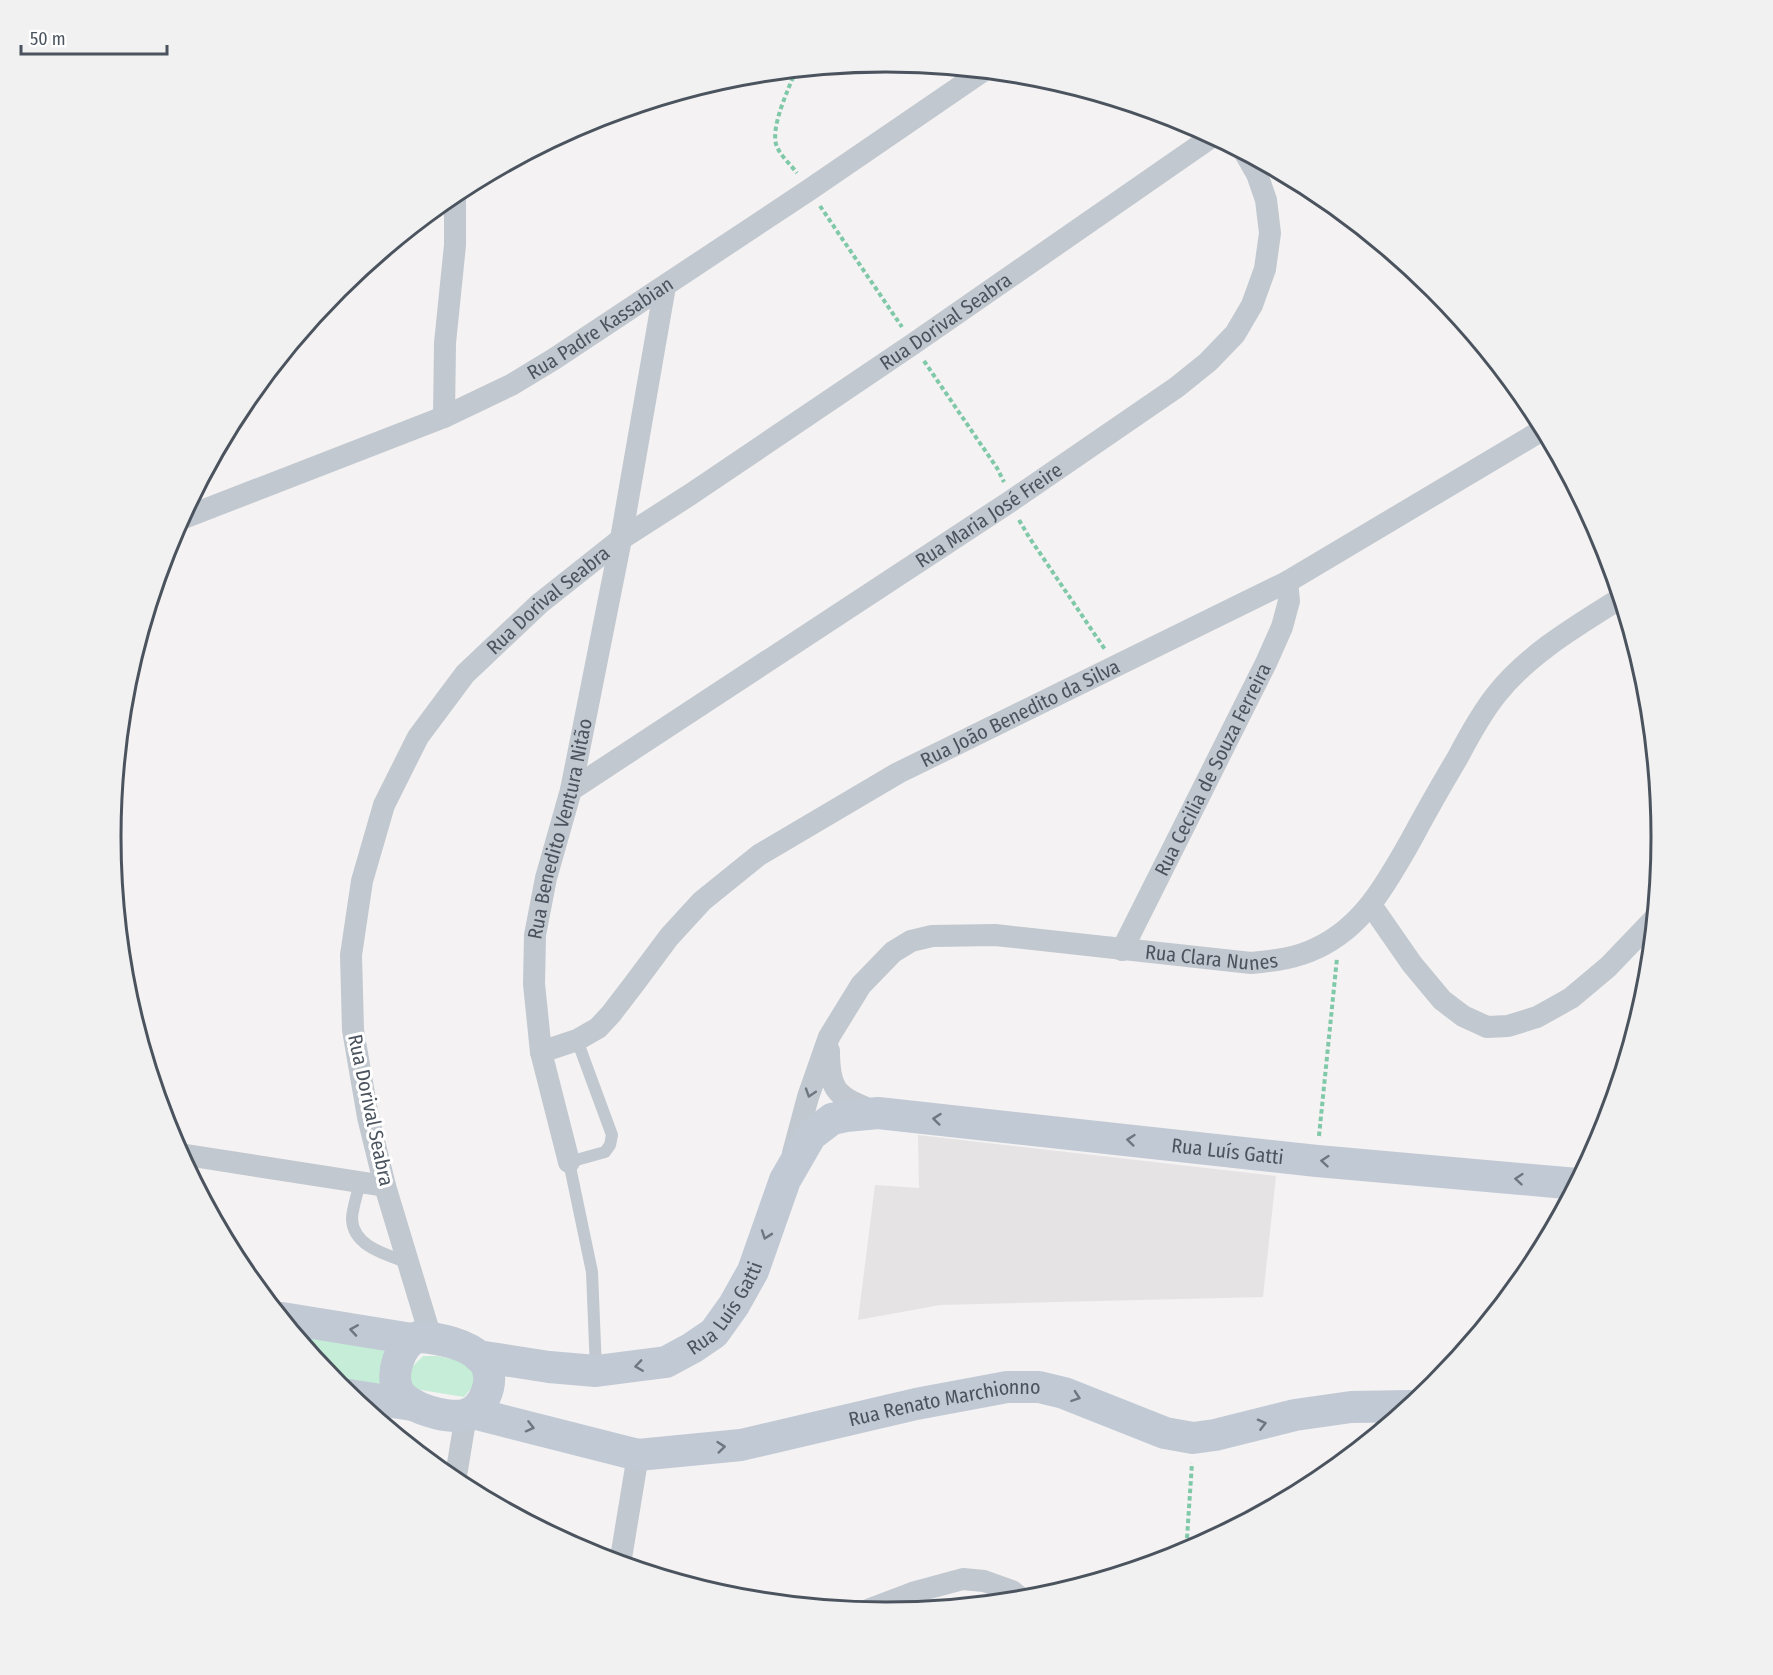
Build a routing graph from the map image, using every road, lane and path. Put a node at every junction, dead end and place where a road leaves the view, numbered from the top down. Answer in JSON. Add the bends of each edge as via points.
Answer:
{"nodes":[{"id":1,"x":793,"y":78,"type":"edge"},
{"id":2,"x":972,"y":78,"type":"edge"},
{"id":3,"x":1205,"y":142,"type":"edge"},
{"id":4,"x":1252,"y":166,"type":"edge"},
{"id":5,"x":809,"y":190,"type":"junction"},
{"id":6,"x":455,"y":205,"type":"edge"},
{"id":7,"x":665,"y":285,"type":"junction"},
{"id":8,"x":913,"y":344,"type":"junction"},
{"id":9,"x":444,"y":417,"type":"junction"},
{"id":10,"x":1536,"y":434,"type":"edge"},
{"id":11,"x":1011,"y":501,"type":"junction"},
{"id":12,"x":193,"y":514,"type":"edge"},
{"id":13,"x":621,"y":539,"type":"junction"},
{"id":14,"x":1287,"y":582,"type":"junction"},
{"id":15,"x":1614,"y":602,"type":"edge"},
{"id":16,"x":1116,"y":667,"type":"junction"},
{"id":17,"x":571,"y":790,"type":"junction"},
{"id":18,"x":1371,"y":905,"type":"junction"},
{"id":19,"x":1646,"y":927,"type":"edge"},
{"id":20,"x":1339,"y":934,"type":"junction"},
{"id":21,"x":1122,"y":950,"type":"junction"},
{"id":22,"x":829,"y":1037,"type":"junction"},
{"id":23,"x":577,"y":1040,"type":"junction"},
{"id":24,"x":541,"y":1052,"type":"junction"},
{"id":25,"x":878,"y":1113,"type":"junction"},
{"id":26,"x":191,"y":1156,"type":"edge"},
{"id":27,"x":1317,"y":1161,"type":"junction"},
{"id":28,"x":569,"y":1162,"type":"junction"},
{"id":29,"x":785,"y":1180,"type":"junction"},
{"id":30,"x":360,"y":1182,"type":"junction"},
{"id":31,"x":1569,"y":1183,"type":"edge"},
{"id":32,"x":385,"y":1186,"type":"junction"},
{"id":33,"x":409,"y":1263,"type":"junction"},
{"id":34,"x":292,"y":1319,"type":"edge"},
{"id":35,"x":421,"y":1338,"type":"junction"},
{"id":36,"x":478,"y":1356,"type":"junction"},
{"id":37,"x":596,"y":1371,"type":"junction"},
{"id":38,"x":365,"y":1398,"type":"edge"},
{"id":39,"x":412,"y":1405,"type":"junction"},
{"id":40,"x":1398,"y":1406,"type":"edge"},
{"id":41,"x":469,"y":1414,"type":"junction"},
{"id":42,"x":1193,"y":1438,"type":"junction"},
{"id":43,"x":638,"y":1455,"type":"junction"},
{"id":44,"x":457,"y":1471,"type":"edge"},
{"id":45,"x":1187,"y":1541,"type":"edge"},
{"id":46,"x":621,"y":1555,"type":"edge"},
{"id":47,"x":1013,"y":1592,"type":"edge"},
{"id":48,"x":886,"y":1603,"type":"edge"}],
"edges":[{"from":1,"to":5,"type":"path","via":[[775,137],[777,147]]},
{"from":2,"to":5,"type":"street","name":"Rua Padre Kassabian"},
{"from":3,"to":8,"type":"street","name":"Rua Dorival Seabra"},
{"from":4,"to":11,"type":"street","name":"Rua Maria José Freire","via":[[1266,200],[1270,233],[1265,269],[1252,305],[1235,334],[1177,387]]},
{"from":5,"to":7,"type":"street","name":"Rua Padre Kassabian"},
{"from":5,"to":8,"type":"path"},
{"from":6,"to":9,"type":"street"},
{"from":7,"to":9,"type":"street","name":"Rua Padre Kassabian","via":[[511,385]]},
{"from":7,"to":13,"type":"street","name":"Rua Benedito Ventura Nitão"},
{"from":8,"to":11,"type":"path","via":[[997,468]]},
{"from":8,"to":13,"type":"street","name":"Rua Dorival Seabra"},
{"from":9,"to":12,"type":"street","name":"Rua Padre Kassabian"},
{"from":10,"to":14,"type":"street","name":"Rua João Benedito da Silva"},
{"from":11,"to":16,"type":"path","via":[[1029,537]]},
{"from":11,"to":17,"type":"street","name":"Rua Maria José Freire"},
{"from":13,"to":17,"type":"street","name":"Rua Benedito Ventura Nitão"},
{"from":13,"to":32,"type":"street","name":"Rua Dorival Seabra","via":[[539,604],[465,674],[418,737],[384,805],[362,882],[351,955],[353,1030]]},
{"from":14,"to":16,"type":"street","name":"Rua João Benedito da Silva"},
{"from":14,"to":21,"type":"street","name":"Rua Cecilia de Souza Ferreira","via":[[1289,601],[1274,645]]},
{"from":15,"to":18,"type":"street","name":"Rua Clara Nunes","via":[[1552,642],[1496,694]]},
{"from":16,"to":23,"type":"street","name":"Rua João Benedito da Silva","via":[[898,773],[759,855],[702,901],[669,937],[611,1014],[598,1028]]},
{"from":17,"to":24,"type":"street","name":"Rua Benedito Ventura Nitão","via":[[546,878],[535,935],[534,984]]},
{"from":18,"to":19,"type":"street","via":[[1442,1000],[1487,1027],[1508,1026],[1538,1017],[1571,998]]},
{"from":18,"to":20,"type":"street","name":"Rua Clara Nunes"},
{"from":20,"to":21,"type":"street","name":"Rua Clara Nunes","via":[[1318,948],[1291,957],[1251,963]]},
{"from":20,"to":27,"type":"path"},
{"from":21,"to":22,"type":"street","name":"Rua Clara Nunes","via":[[995,935],[932,936],[911,941],[893,952],[861,985]]},
{"from":22,"to":25,"type":"street","name":"Rua Luís Gatti","via":[[829,1065],[835,1089],[848,1101]]},
{"from":22,"to":29,"type":"street","name":"Rua Clara Nunes","one_way":true},
{"from":23,"to":24,"type":"street","name":"Rua João Benedito da Silva"},
{"from":23,"to":28,"type":"lane","via":[[612,1135],[605,1152]]},
{"from":24,"to":28,"type":"street","name":"Rua Benedito Ventura Nitão"},
{"from":27,"to":25,"type":"street","name":"Rua Luís Gatti","one_way":true},
{"from":25,"to":29,"type":"street","name":"Rua Luís Gatti","via":[[832,1119],[821,1126],[811,1135]]},
{"from":26,"to":30,"type":"street"},
{"from":31,"to":27,"type":"street","name":"Rua Luís Gatti","one_way":true},
{"from":28,"to":37,"type":"lane","name":"Rua Benedito Ventura Nitão","via":[[592,1272]]},
{"from":29,"to":37,"type":"street","name":"Rua Luís Gatti","one_way":true,"via":[[753,1271],[714,1333],[666,1362]]},
{"from":30,"to":32,"type":"street"},
{"from":30,"to":33,"type":"lane","via":[[352,1220],[359,1237],[374,1250]]},
{"from":32,"to":33,"type":"street","name":"Rua Dorival Seabra"},
{"from":33,"to":35,"type":"street","name":"Rua Dorival Seabra"},
{"from":35,"to":34,"type":"street","one_way":true},
{"from":35,"to":36,"type":"street","via":[[461,1347]]},
{"from":35,"to":39,"type":"street","via":[[406,1344],[396,1371],[397,1389]]},
{"from":36,"to":37,"type":"street","name":"Rua Luís Gatti"},
{"from":36,"to":41,"type":"street","via":[[484,1361],[489,1383],[480,1406]]},
{"from":38,"to":39,"type":"street"},
{"from":39,"to":41,"type":"street","via":[[442,1414]]},
{"from":42,"to":40,"type":"street","name":"Rua Renato Marchionno","one_way":true,"via":[[1295,1415],[1351,1407]]},
{"from":41,"to":43,"type":"street","name":"Rua Renato Marchionno","one_way":true},
{"from":41,"to":44,"type":"street"},
{"from":43,"to":42,"type":"street","name":"Rua Renato Marchionno","one_way":true,"via":[[741,1445],[1006,1387],[1039,1387],[1064,1393],[1165,1433]]},
{"from":42,"to":45,"type":"path"},
{"from":43,"to":46,"type":"street"},
{"from":47,"to":48,"type":"street","via":[[984,1581],[963,1579]]}]}
